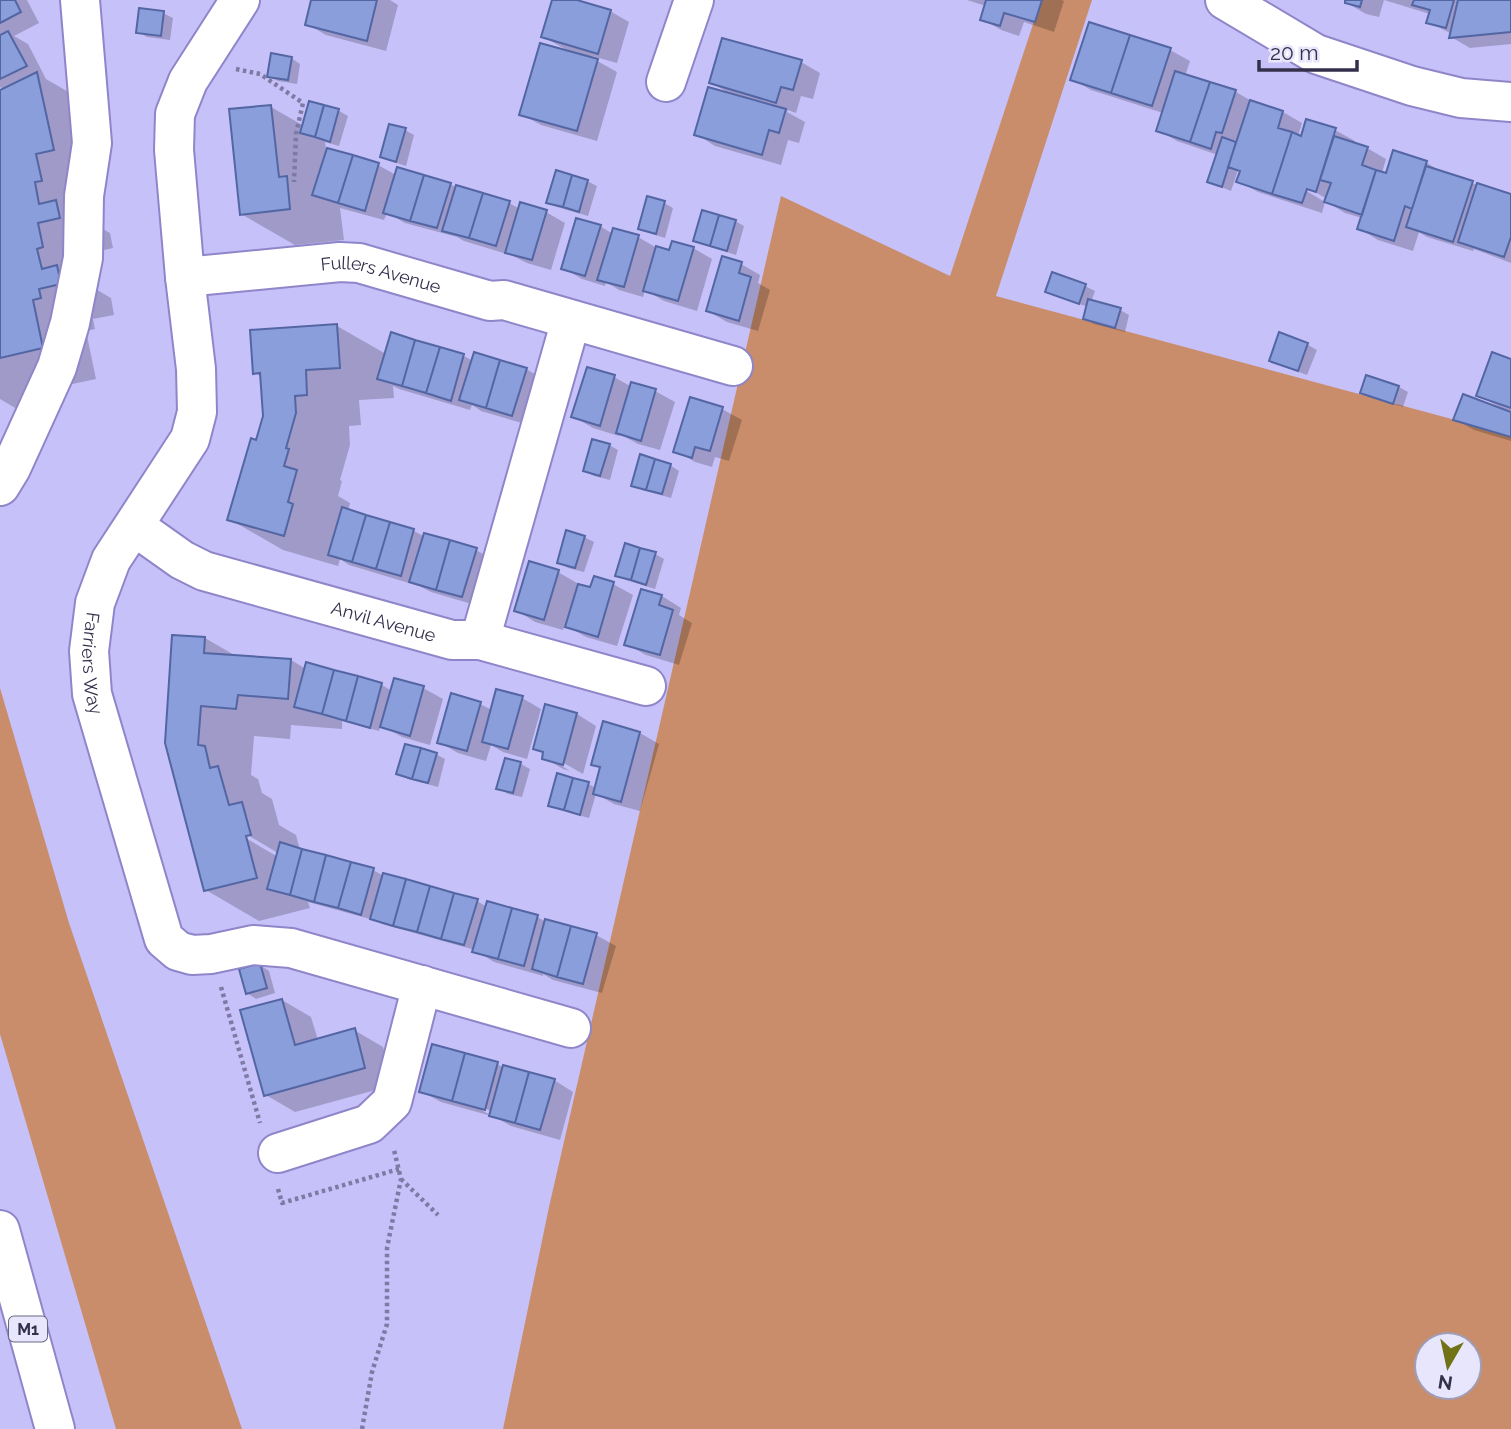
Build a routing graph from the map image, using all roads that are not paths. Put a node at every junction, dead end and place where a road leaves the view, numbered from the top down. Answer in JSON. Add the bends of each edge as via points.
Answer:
{"nodes":[{"id":1,"x":80,"y":0,"type":"edge"},
{"id":2,"x":240,"y":0,"type":"edge"},
{"id":3,"x":694,"y":0,"type":"edge"},
{"id":4,"x":1225,"y":0,"type":"edge"},
{"id":5,"x":666,"y":82,"type":"dead end"},
{"id":6,"x":1511,"y":102,"type":"edge"},
{"id":7,"x":185,"y":277,"type":"junction"},
{"id":8,"x":571,"y":320,"type":"junction"},
{"id":9,"x":733,"y":366,"type":"dead end"},
{"id":10,"x":0,"y":486,"type":"edge"},
{"id":11,"x":134,"y":526,"type":"junction"},
{"id":12,"x":480,"y":640,"type":"junction"},
{"id":13,"x":646,"y":687,"type":"dead end"},
{"id":14,"x":422,"y":985,"type":"junction"},
{"id":15,"x":571,"y":1028,"type":"dead end"},
{"id":16,"x":271,"y":1151,"type":"road end"},
{"id":17,"x":0,"y":1230,"type":"edge"},
{"id":18,"x":55,"y":1429,"type":"edge"}],
"edges":[{"from":1,"to":10,"type":"main road","via":[[92,143],[84,196],[83,258],[57,367]]},
{"from":2,"to":7,"type":"main road","name":"Farriers Way","via":[[188,81],[175,114]]},
{"from":3,"to":5,"type":"main road"},
{"from":4,"to":6,"type":"main road","via":[[1316,54],[1412,86],[1461,98]]},
{"from":7,"to":8,"type":"main road","name":"Fullers Avenue","via":[[359,263]]},
{"from":7,"to":11,"type":"main road","name":"Farriers Way","via":[[197,369],[197,412],[190,439]]},
{"from":8,"to":9,"type":"main road","name":"Fullers Avenue"},
{"from":8,"to":12,"type":"main road"},
{"from":11,"to":12,"type":"main road","name":"Anvil Avenue","via":[[204,571],[452,640]]},
{"from":11,"to":14,"type":"main road","name":"Farriers Way","via":[[110,559],[95,603],[89,652],[92,694],[164,939],[192,955],[253,945],[291,948]]},
{"from":12,"to":13,"type":"main road","name":"Anvil Avenue"},
{"from":14,"to":15,"type":"main road","name":"Farriers Way"},
{"from":14,"to":16,"type":"main road","via":[[392,1102],[383,1112],[369,1124]]},
{"from":17,"to":18,"type":"main road","number":"M1"}]}
